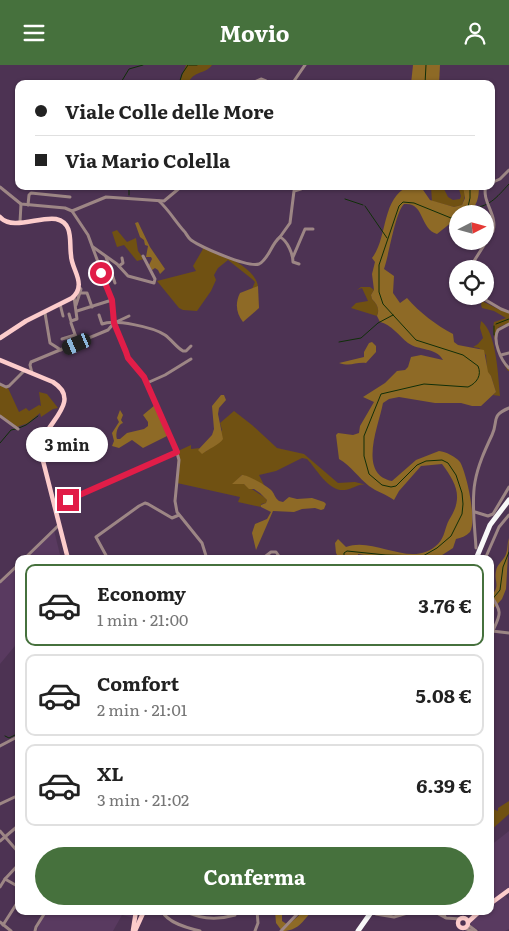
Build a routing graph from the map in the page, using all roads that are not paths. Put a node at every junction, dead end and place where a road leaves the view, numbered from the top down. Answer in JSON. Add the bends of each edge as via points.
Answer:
{"nodes":[{"id":1,"x":305,"y":65,"type":"edge"},
{"id":2,"x":295,"y":80,"type":"edge"},
{"id":3,"x":509,"y":170,"type":"edge"},
{"id":4,"x":495,"y":181,"type":"edge"},
{"id":5,"x":0,"y":187,"type":"edge"},
{"id":6,"x":178,"y":190,"type":"edge"},
{"id":7,"x":298,"y":190,"type":"edge"},
{"id":8,"x":485,"y":190,"type":"edge"},
{"id":9,"x":70,"y":197,"type":"dead end"},
{"id":10,"x":159,"y":201,"type":"junction"},
{"id":11,"x":20,"y":203,"type":"junction"},
{"id":12,"x":28,"y":205,"type":"junction"},
{"id":13,"x":72,"y":211,"type":"junction"},
{"id":14,"x":0,"y":217,"type":"edge"},
{"id":15,"x":20,"y":222,"type":"junction"},
{"id":16,"x":314,"y":229,"type":"dead end"},
{"id":17,"x":280,"y":237,"type":"junction"},
{"id":18,"x":92,"y":246,"type":"junction"},
{"id":19,"x":106,"y":256,"type":"junction"},
{"id":20,"x":143,"y":257,"type":"dead end"},
{"id":21,"x":122,"y":258,"type":"dead end"},
{"id":22,"x":293,"y":258,"type":"junction"},
{"id":23,"x":475,"y":260,"type":"edge"},
{"id":24,"x":299,"y":264,"type":"dead end"},
{"id":25,"x":119,"y":266,"type":"junction"},
{"id":26,"x":115,"y":283,"type":"dead end"},
{"id":27,"x":79,"y":287,"type":"junction"},
{"id":28,"x":80,"y":293,"type":"junction"},
{"id":29,"x":74,"y":297,"type":"junction"},
{"id":30,"x":112,"y":300,"type":"junction"},
{"id":31,"x":60,"y":304,"type":"junction"},
{"id":32,"x":76,"y":305,"type":"junction"},
{"id":33,"x":494,"y":305,"type":"edge"},
{"id":34,"x":92,"y":307,"type":"junction"},
{"id":35,"x":77,"y":311,"type":"junction"},
{"id":36,"x":509,"y":312,"type":"edge"},
{"id":37,"x":45,"y":313,"type":"junction"},
{"id":38,"x":68,"y":314,"type":"dead end"},
{"id":39,"x":99,"y":315,"type":"dead end"},
{"id":40,"x":63,"y":316,"type":"dead end"},
{"id":41,"x":129,"y":316,"type":"dead end"},
{"id":42,"x":135,"y":321,"type":"dead end"},
{"id":43,"x":71,"y":323,"type":"dead end"},
{"id":44,"x":114,"y":323,"type":"junction"},
{"id":45,"x":509,"y":324,"type":"edge"},
{"id":46,"x":132,"y":326,"type":"junction"},
{"id":47,"x":75,"y":335,"type":"junction"},
{"id":48,"x":0,"y":338,"type":"edge"},
{"id":49,"x":62,"y":339,"type":"dead end"},
{"id":50,"x":78,"y":343,"type":"junction"},
{"id":51,"x":191,"y":346,"type":"dead end"},
{"id":52,"x":62,"y":350,"type":"junction"},
{"id":53,"x":509,"y":353,"type":"edge"},
{"id":54,"x":501,"y":355,"type":"junction"},
{"id":55,"x":191,"y":359,"type":"dead end"},
{"id":56,"x":0,"y":360,"type":"edge"},
{"id":57,"x":509,"y":368,"type":"edge"},
{"id":58,"x":24,"y":371,"type":"junction"},
{"id":59,"x":32,"y":374,"type":"junction"},
{"id":60,"x":147,"y":383,"type":"junction"},
{"id":61,"x":0,"y":384,"type":"edge"},
{"id":62,"x":509,"y":408,"type":"edge"},
{"id":63,"x":0,"y":416,"type":"edge"},
{"id":64,"x":18,"y":429,"type":"dead end"},
{"id":65,"x":177,"y":452,"type":"junction"},
{"id":66,"x":509,"y":487,"type":"edge"},
{"id":67,"x":509,"y":500,"type":"edge"},
{"id":68,"x":509,"y":505,"type":"edge"},
{"id":69,"x":54,"y":506,"type":"junction"},
{"id":70,"x":475,"y":512,"type":"junction"},
{"id":71,"x":178,"y":515,"type":"junction"},
{"id":72,"x":509,"y":515,"type":"edge"},
{"id":73,"x":59,"y":525,"type":"junction"},
{"id":74,"x":476,"y":548,"type":"dead end"},
{"id":75,"x":28,"y":555,"type":"edge"},
{"id":76,"x":67,"y":555,"type":"edge"},
{"id":77,"x":105,"y":555,"type":"edge"},
{"id":78,"x":206,"y":555,"type":"edge"},
{"id":79,"x":267,"y":555,"type":"edge"},
{"id":80,"x":278,"y":555,"type":"edge"},
{"id":81,"x":479,"y":555,"type":"edge"},
{"id":82,"x":479,"y":555,"type":"edge"},
{"id":83,"x":487,"y":555,"type":"edge"},
{"id":84,"x":15,"y":568,"type":"edge"},
{"id":85,"x":0,"y":582,"type":"edge"},
{"id":86,"x":494,"y":600,"type":"edge"},
{"id":87,"x":494,"y":626,"type":"edge"},
{"id":88,"x":494,"y":631,"type":"edge"},
{"id":89,"x":509,"y":633,"type":"edge"},
{"id":90,"x":15,"y":738,"type":"edge"},
{"id":91,"x":0,"y":746,"type":"edge"},
{"id":92,"x":15,"y":797,"type":"edge"},
{"id":93,"x":0,"y":804,"type":"edge"},
{"id":94,"x":15,"y":828,"type":"edge"},
{"id":95,"x":0,"y":831,"type":"edge"},
{"id":96,"x":5,"y":837,"type":"junction"},
{"id":97,"x":0,"y":841,"type":"edge"},
{"id":98,"x":15,"y":848,"type":"edge"},
{"id":99,"x":15,"y":868,"type":"edge"},
{"id":100,"x":5,"y":879,"type":"junction"},
{"id":101,"x":15,"y":885,"type":"edge"},
{"id":102,"x":0,"y":887,"type":"edge"},
{"id":103,"x":509,"y":890,"type":"edge"},
{"id":104,"x":494,"y":901,"type":"edge"},
{"id":105,"x":15,"y":905,"type":"edge"},
{"id":106,"x":44,"y":915,"type":"edge"},
{"id":107,"x":136,"y":915,"type":"edge"},
{"id":108,"x":142,"y":915,"type":"edge"},
{"id":109,"x":164,"y":915,"type":"edge"},
{"id":110,"x":196,"y":915,"type":"edge"},
{"id":111,"x":235,"y":915,"type":"edge"},
{"id":112,"x":257,"y":915,"type":"edge"},
{"id":113,"x":296,"y":915,"type":"edge"},
{"id":114,"x":369,"y":915,"type":"edge"},
{"id":115,"x":385,"y":915,"type":"edge"},
{"id":116,"x":401,"y":915,"type":"edge"},
{"id":117,"x":441,"y":915,"type":"edge"},
{"id":118,"x":474,"y":915,"type":"edge"},
{"id":119,"x":445,"y":917,"type":"joint"},
{"id":120,"x":2,"y":923,"type":"edge"},
{"id":121,"x":461,"y":923,"type":"junction"},
{"id":122,"x":455,"y":930,"type":"edge"},
{"id":123,"x":11,"y":931,"type":"edge"},
{"id":124,"x":35,"y":931,"type":"edge"},
{"id":125,"x":134,"y":931,"type":"edge"},
{"id":126,"x":200,"y":931,"type":"edge"},
{"id":127,"x":256,"y":931,"type":"edge"},
{"id":128,"x":281,"y":931,"type":"edge"},
{"id":129,"x":359,"y":931,"type":"edge"},
{"id":130,"x":472,"y":931,"type":"edge"},
{"id":131,"x":476,"y":931,"type":"edge"}],
"edges":[{"from":1,"to":2,"type":"street"},
{"from":3,"to":4,"type":"street"},
{"from":5,"to":11,"type":"street"},
{"from":6,"to":10,"type":"street","via":[[167,200]]},
{"from":7,"to":17,"type":"street","via":[[294,191],[290,223]]},
{"from":8,"to":23,"type":"street","via":[[495,222]]},
{"from":9,"to":12,"type":"street","via":[[31,193]]},
{"from":10,"to":13,"type":"street","via":[[106,197]]},
{"from":10,"to":17,"type":"street","via":[[191,240],[247,264],[261,263]]},
{"from":11,"to":12,"type":"street"},
{"from":11,"to":15,"type":"street"},
{"from":12,"to":13,"type":"street"},
{"from":13,"to":18,"type":"street"},
{"from":14,"to":15,"type":"main road","via":[[7,222]]},
{"from":15,"to":27,"type":"main road","via":[[52,219],[66,225]]},
{"from":16,"to":22,"type":"street","via":[[305,229]]},
{"from":17,"to":22,"type":"street","via":[[285,240]]},
{"from":18,"to":19,"type":"street"},
{"from":18,"to":30,"type":"street"},
{"from":19,"to":25,"type":"street"},
{"from":19,"to":26,"type":"street"},
{"from":20,"to":25,"type":"street","via":[[154,283],[128,276]]},
{"from":21,"to":25,"type":"street","via":[[123,263]]},
{"from":22,"to":24,"type":"street","via":[[293,262]]},
{"from":27,"to":28,"type":"street","via":[[82,289]]},
{"from":27,"to":29,"type":"main road"},
{"from":28,"to":32,"type":"street"},
{"from":28,"to":34,"type":"street","via":[[87,293]]},
{"from":29,"to":31,"type":"main road"},
{"from":29,"to":32,"type":"street"},
{"from":30,"to":34,"type":"street"},
{"from":30,"to":44,"type":"street"},
{"from":31,"to":37,"type":"main road"},
{"from":31,"to":40,"type":"street"},
{"from":32,"to":35,"type":"street"},
{"from":33,"to":36,"type":"street"},
{"from":34,"to":35,"type":"street"},
{"from":35,"to":38,"type":"street","via":[[78,319],[73,321]]},
{"from":37,"to":48,"type":"main road"},
{"from":37,"to":52,"type":"street","via":[[50,343]]},
{"from":39,"to":44,"type":"street","via":[[102,324]]},
{"from":41,"to":44,"type":"street"},
{"from":42,"to":46,"type":"street"},
{"from":43,"to":47,"type":"street"},
{"from":44,"to":46,"type":"street"},
{"from":44,"to":50,"type":"street","via":[[108,331]]},
{"from":44,"to":60,"type":"street","via":[[128,358]]},
{"from":45,"to":54,"type":"street","via":[[496,333]]},
{"from":46,"to":51,"type":"street","via":[[164,334],[184,351]]},
{"from":47,"to":49,"type":"street"},
{"from":47,"to":50,"type":"street"},
{"from":50,"to":52,"type":"street"},
{"from":52,"to":59,"type":"street","via":[[31,362]]},
{"from":53,"to":54,"type":"street"},
{"from":54,"to":57,"type":"street"},
{"from":55,"to":60,"type":"street"},
{"from":56,"to":58,"type":"main road"},
{"from":58,"to":59,"type":"main road"},
{"from":58,"to":61,"type":"street","via":[[9,386]]},
{"from":59,"to":69,"type":"main road","via":[[56,384],[64,399],[63,408],[41,445]]},
{"from":60,"to":65,"type":"street"},
{"from":62,"to":70,"type":"street","via":[[497,414],[494,433],[484,450],[475,483]]},
{"from":63,"to":64,"type":"street"},
{"from":65,"to":69,"type":"street"},
{"from":65,"to":71,"type":"street","via":[[179,465],[175,501]]},
{"from":66,"to":70,"type":"street","via":[[493,514],[488,516]]},
{"from":67,"to":81,"type":"highway","via":[[490,525]]},
{"from":68,"to":82,"type":"highway","via":[[489,533]]},
{"from":69,"to":73,"type":"main road"},
{"from":70,"to":74,"type":"street"},
{"from":71,"to":77,"type":"street","via":[[172,518],[145,503],[139,505],[96,537]]},
{"from":71,"to":78,"type":"street","via":[[202,543]]},
{"from":72,"to":83,"type":"street","via":[[499,527]]},
{"from":73,"to":75,"type":"street"},
{"from":73,"to":76,"type":"main road"},
{"from":79,"to":80,"type":"street","via":[[271,552]]},
{"from":84,"to":85,"type":"street"},
{"from":86,"to":87,"type":"street","via":[[500,611]]},
{"from":88,"to":89,"type":"street"},
{"from":90,"to":91,"type":"street"},
{"from":92,"to":93,"type":"street"},
{"from":94,"to":96,"type":"street"},
{"from":95,"to":96,"type":"street"},
{"from":96,"to":97,"type":"street"},
{"from":96,"to":98,"type":"street"},
{"from":99,"to":100,"type":"street"},
{"from":100,"to":101,"type":"street"},
{"from":100,"to":102,"type":"street"},
{"from":103,"to":104,"type":"main road"},
{"from":105,"to":120,"type":"street"},
{"from":106,"to":124,"type":"street"},
{"from":107,"to":125,"type":"main road"},
{"from":108,"to":125,"type":"main road"},
{"from":109,"to":126,"type":"street"},
{"from":110,"to":111,"type":"street","via":[[213,918]]},
{"from":112,"to":127,"type":"street"},
{"from":113,"to":128,"type":"street"},
{"from":114,"to":129,"type":"highway"},
{"from":115,"to":116,"type":"street"},
{"from":117,"to":119,"type":"street"},
{"from":118,"to":121,"type":"main road"},
{"from":119,"to":121,"type":"street"},
{"from":120,"to":123,"type":"street"},
{"from":121,"to":122,"type":"main road"},
{"from":121,"to":130,"type":"street"},
{"from":121,"to":131,"type":"street"}]}
